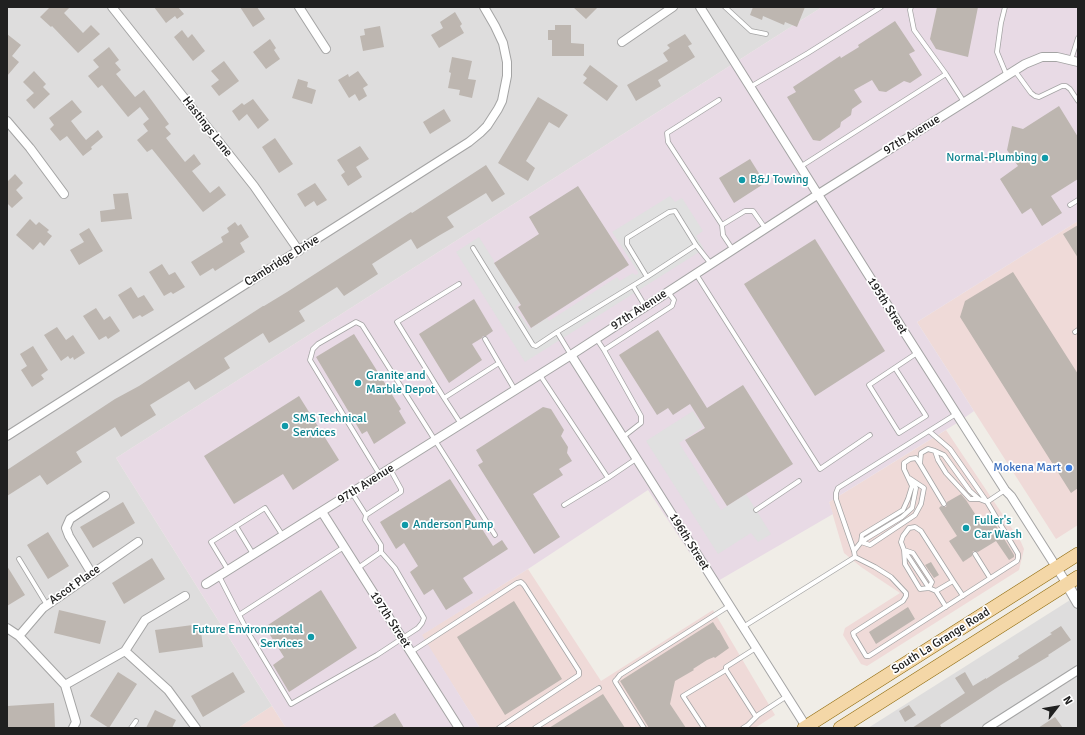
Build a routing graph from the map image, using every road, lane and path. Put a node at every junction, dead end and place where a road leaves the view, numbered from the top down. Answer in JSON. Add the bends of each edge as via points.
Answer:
{"nodes":[{"id":1,"x":112,"y":7,"type":"edge"},
{"id":2,"x":299,"y":7,"type":"edge"},
{"id":3,"x":484,"y":7,"type":"edge"},
{"id":4,"x":673,"y":7,"type":"edge"},
{"id":5,"x":700,"y":7,"type":"edge"},
{"id":6,"x":725,"y":7,"type":"edge"},
{"id":7,"x":881,"y":7,"type":"edge"},
{"id":8,"x":912,"y":7,"type":"edge"},
{"id":9,"x":1005,"y":7,"type":"edge"},
{"id":10,"x":766,"y":34,"type":"dead end"},
{"id":11,"x":1078,"y":38,"type":"edge"},
{"id":12,"x":622,"y":42,"type":"dead end"},
{"id":13,"x":326,"y":50,"type":"dead end"},
{"id":14,"x":1074,"y":61,"type":"edge"},
{"id":15,"x":1014,"y":71,"type":"junction"},
{"id":16,"x":946,"y":74,"type":"junction"},
{"id":17,"x":1007,"y":76,"type":"junction"},
{"id":18,"x":750,"y":87,"type":"junction"},
{"id":19,"x":719,"y":100,"type":"dead end"},
{"id":20,"x":1078,"y":101,"type":"edge"},
{"id":21,"x":965,"y":102,"type":"junction"},
{"id":22,"x":7,"y":121,"type":"edge"},
{"id":23,"x":800,"y":168,"type":"junction"},
{"id":24,"x":64,"y":194,"type":"dead end"},
{"id":25,"x":817,"y":195,"type":"junction"},
{"id":26,"x":1078,"y":200,"type":"edge"},
{"id":27,"x":1070,"y":205,"type":"dead end"},
{"id":28,"x":722,"y":225,"type":"junction"},
{"id":29,"x":765,"y":228,"type":"junction"},
{"id":30,"x":696,"y":245,"type":"junction"},
{"id":31,"x":473,"y":248,"type":"dead end"},
{"id":32,"x":733,"y":250,"type":"junction"},
{"id":33,"x":299,"y":251,"type":"junction"},
{"id":34,"x":711,"y":264,"type":"junction"},
{"id":35,"x":696,"y":274,"type":"junction"},
{"id":36,"x":647,"y":277,"type":"junction"},
{"id":37,"x":460,"y":284,"type":"dead end"},
{"id":38,"x":633,"y":286,"type":"junction"},
{"id":39,"x":668,"y":291,"type":"junction"},
{"id":40,"x":645,"y":306,"type":"junction"},
{"id":41,"x":557,"y":332,"type":"junction"},
{"id":42,"x":596,"y":338,"type":"junction"},
{"id":43,"x":485,"y":339,"type":"dead end"},
{"id":44,"x":604,"y":350,"type":"junction"},
{"id":45,"x":918,"y":353,"type":"junction"},
{"id":46,"x":570,"y":355,"type":"junction"},
{"id":47,"x":499,"y":363,"type":"junction"},
{"id":48,"x":895,"y":368,"type":"junction"},
{"id":49,"x":540,"y":374,"type":"junction"},
{"id":50,"x":515,"y":390,"type":"junction"},
{"id":51,"x":444,"y":398,"type":"junction"},
{"id":52,"x":956,"y":414,"type":"junction"},
{"id":53,"x":461,"y":424,"type":"junction"},
{"id":54,"x":929,"y":430,"type":"junction"},
{"id":55,"x":870,"y":435,"type":"dead end"},
{"id":56,"x":7,"y":436,"type":"edge"},
{"id":57,"x":622,"y":437,"type":"junction"},
{"id":58,"x":435,"y":440,"type":"junction"},
{"id":59,"x":935,"y":451,"type":"junction"},
{"id":60,"x":636,"y":459,"type":"junction"},
{"id":61,"x":920,"y":464,"type":"junction"},
{"id":62,"x":390,"y":469,"type":"junction"},
{"id":63,"x":380,"y":475,"type":"junction"},
{"id":64,"x":908,"y":477,"type":"junction"},
{"id":65,"x":608,"y":478,"type":"junction"},
{"id":66,"x":800,"y":481,"type":"dead end"},
{"id":67,"x":1005,"y":490,"type":"junction"},
{"id":68,"x":352,"y":493,"type":"junction"},
{"id":69,"x":105,"y":496,"type":"dead end"},
{"id":70,"x":979,"y":499,"type":"junction"},
{"id":71,"x":987,"y":502,"type":"junction"},
{"id":72,"x":944,"y":504,"type":"dead end"},
{"id":73,"x":564,"y":505,"type":"dead end"},
{"id":74,"x":756,"y":510,"type":"dead end"},
{"id":75,"x":322,"y":512,"type":"junction"},
{"id":76,"x":366,"y":515,"type":"junction"},
{"id":77,"x":236,"y":526,"type":"junction"},
{"id":78,"x":495,"y":535,"type":"dead end"},
{"id":79,"x":283,"y":536,"type":"junction"},
{"id":80,"x":138,"y":542,"type":"dead end"},
{"id":81,"x":861,"y":542,"type":"junction"},
{"id":82,"x":344,"y":547,"type":"junction"},
{"id":83,"x":904,"y":550,"type":"junction"},
{"id":84,"x":854,"y":551,"type":"junction"},
{"id":85,"x":381,"y":552,"type":"junction"},
{"id":86,"x":975,"y":554,"type":"dead end"},
{"id":87,"x":1078,"y":554,"type":"edge"},
{"id":88,"x":253,"y":555,"type":"junction"},
{"id":89,"x":854,"y":557,"type":"junction"},
{"id":90,"x":19,"y":559,"type":"dead end"},
{"id":91,"x":1056,"y":568,"type":"junction"},
{"id":92,"x":357,"y":569,"type":"junction"},
{"id":93,"x":228,"y":571,"type":"junction"},
{"id":94,"x":92,"y":574,"type":"junction"},
{"id":95,"x":219,"y":576,"type":"junction"},
{"id":96,"x":1078,"y":577,"type":"edge"},
{"id":97,"x":990,"y":578,"type":"junction"},
{"id":98,"x":953,"y":581,"type":"junction"},
{"id":99,"x":206,"y":584,"type":"dead end"},
{"id":100,"x":1067,"y":584,"type":"junction"},
{"id":101,"x":929,"y":588,"type":"junction"},
{"id":102,"x":936,"y":592,"type":"junction"},
{"id":103,"x":185,"y":596,"type":"dead end"},
{"id":104,"x":963,"y":596,"type":"junction"},
{"id":105,"x":1078,"y":603,"type":"edge"},
{"id":106,"x":47,"y":605,"type":"junction"},
{"id":107,"x":729,"y":606,"type":"junction"},
{"id":108,"x":946,"y":607,"type":"junction"},
{"id":109,"x":239,"y":615,"type":"junction"},
{"id":110,"x":7,"y":628,"type":"edge"},
{"id":111,"x":743,"y":628,"type":"junction"},
{"id":112,"x":19,"y":636,"type":"junction"},
{"id":113,"x":402,"y":638,"type":"junction"},
{"id":114,"x":756,"y":648,"type":"junction"},
{"id":115,"x":125,"y":651,"type":"junction"},
{"id":116,"x":410,"y":652,"type":"junction"},
{"id":117,"x":726,"y":670,"type":"junction"},
{"id":118,"x":1078,"y":670,"type":"edge"},
{"id":119,"x":65,"y":685,"type":"junction"},
{"id":120,"x":599,"y":688,"type":"dead end"},
{"id":121,"x":787,"y":696,"type":"junction"},
{"id":122,"x":756,"y":717,"type":"junction"},
{"id":123,"x":136,"y":721,"type":"dead end"},
{"id":124,"x":73,"y":728,"type":"edge"},
{"id":125,"x":131,"y":728,"type":"edge"},
{"id":126,"x":196,"y":728,"type":"edge"},
{"id":127,"x":459,"y":728,"type":"edge"},
{"id":128,"x":499,"y":728,"type":"edge"},
{"id":129,"x":535,"y":728,"type":"edge"},
{"id":130,"x":644,"y":728,"type":"edge"},
{"id":131,"x":704,"y":728,"type":"edge"},
{"id":132,"x":743,"y":728,"type":"edge"},
{"id":133,"x":806,"y":728,"type":"edge"},
{"id":134,"x":840,"y":728,"type":"edge"},
{"id":135,"x":987,"y":728,"type":"edge"}],
"edges":[{"from":1,"to":33,"type":"street","name":"Hastings Lane","via":[[254,186]]},
{"from":2,"to":13,"type":"street"},
{"from":3,"to":33,"type":"street","name":"Cambridge Drive","via":[[500,35],[507,62],[502,100],[494,117],[469,142]]},
{"from":4,"to":12,"type":"street"},
{"from":5,"to":18,"type":"street","name":"195th Street"},
{"from":6,"to":10,"type":"lane","via":[[750,31]]},
{"from":7,"to":18,"type":"lane"},
{"from":8,"to":16,"type":"lane","via":[[910,10],[914,30]]},
{"from":9,"to":17,"type":"lane","via":[[997,52]]},
{"from":11,"to":14,"type":"lane"},
{"from":14,"to":15,"type":"street","name":"97th Avenue","via":[[1042,57]]},
{"from":15,"to":17,"type":"street","name":"97th Avenue"},
{"from":15,"to":20,"type":"lane","via":[[1035,96],[1039,97],[1066,86]]},
{"from":16,"to":21,"type":"lane"},
{"from":16,"to":23,"type":"lane"},
{"from":17,"to":21,"type":"street","name":"97th Avenue"},
{"from":18,"to":23,"type":"street","name":"195th Street"},
{"from":19,"to":28,"type":"lane","via":[[667,133],[668,142]]},
{"from":21,"to":25,"type":"street","name":"97th Avenue"},
{"from":22,"to":24,"type":"street"},
{"from":23,"to":25,"type":"street","name":"195th Street"},
{"from":25,"to":29,"type":"street","name":"97th Avenue"},
{"from":25,"to":45,"type":"street","name":"195th Street"},
{"from":26,"to":27,"type":"lane"},
{"from":28,"to":29,"type":"lane","via":[[745,210],[753,211]]},
{"from":28,"to":32,"type":"lane","via":[[723,235]]},
{"from":29,"to":32,"type":"street","name":"97th Avenue"},
{"from":30,"to":34,"type":"lane"},
{"from":30,"to":36,"type":"lane"},
{"from":30,"to":36,"type":"lane","via":[[675,211],[669,212],[627,238],[627,244]]},
{"from":31,"to":41,"type":"lane","via":[[533,345],[536,346]]},
{"from":32,"to":34,"type":"street","name":"97th Avenue"},
{"from":33,"to":56,"type":"street","name":"Cambridge Drive"},
{"from":34,"to":35,"type":"street","name":"97th Avenue"},
{"from":35,"to":39,"type":"street","name":"97th Avenue"},
{"from":35,"to":55,"type":"lane","via":[[820,469]]},
{"from":36,"to":38,"type":"lane"},
{"from":37,"to":51,"type":"lane","via":[[397,322]]},
{"from":38,"to":40,"type":"lane"},
{"from":38,"to":41,"type":"lane"},
{"from":39,"to":40,"type":"street","name":"97th Avenue"},
{"from":39,"to":44,"type":"lane","via":[[674,300],[672,306]]},
{"from":40,"to":42,"type":"street","name":"97th Avenue"},
{"from":41,"to":46,"type":"lane"},
{"from":42,"to":44,"type":"lane"},
{"from":42,"to":46,"type":"street","name":"97th Avenue"},
{"from":43,"to":47,"type":"lane"},
{"from":44,"to":57,"type":"lane","via":[[641,416],[641,423]]},
{"from":45,"to":48,"type":"lane"},
{"from":45,"to":52,"type":"street","name":"195th Street"},
{"from":46,"to":49,"type":"street","name":"97th Avenue"},
{"from":46,"to":57,"type":"street","name":"196th Street"},
{"from":47,"to":50,"type":"lane"},
{"from":47,"to":51,"type":"lane"},
{"from":48,"to":48,"type":"lane","via":[[869,385],[898,433],[926,416]]},
{"from":49,"to":50,"type":"street","name":"97th Avenue"},
{"from":49,"to":65,"type":"lane"},
{"from":50,"to":53,"type":"street","name":"97th Avenue"},
{"from":51,"to":53,"type":"lane"},
{"from":52,"to":54,"type":"lane"},
{"from":52,"to":67,"type":"street","name":"195th Street"},
{"from":53,"to":58,"type":"street","name":"97th Avenue"},
{"from":54,"to":71,"type":"lane","via":[[950,449]]},
{"from":54,"to":84,"type":"lane","via":[[838,488],[836,499]]},
{"from":57,"to":60,"type":"street","name":"196th Street"},
{"from":58,"to":62,"type":"street","name":"97th Avenue"},
{"from":58,"to":63,"type":"lane","via":[[362,325],[356,322],[318,344],[313,349],[310,360]]},
{"from":58,"to":78,"type":"lane"},
{"from":59,"to":61,"type":"lane","via":[[928,449],[921,453]]},
{"from":59,"to":70,"type":"lane","via":[[944,455],[970,491]]},
{"from":59,"to":70,"type":"lane","via":[[946,473],[970,498]]},
{"from":60,"to":65,"type":"lane"},
{"from":60,"to":107,"type":"street","name":"196th Street"},
{"from":61,"to":64,"type":"lane","via":[[916,458],[904,463]]},
{"from":61,"to":72,"type":"lane"},
{"from":62,"to":63,"type":"street","name":"97th Avenue"},
{"from":62,"to":76,"type":"lane","via":[[401,492]]},
{"from":63,"to":68,"type":"street","name":"97th Avenue"},
{"from":64,"to":81,"type":"lane","via":[[912,486],[903,510],[862,535]]},
{"from":64,"to":81,"type":"lane","via":[[916,488],[912,508]]},
{"from":64,"to":81,"type":"lane","via":[[924,488],[921,504],[915,515],[870,545]]},
{"from":65,"to":73,"type":"lane"},
{"from":66,"to":74,"type":"lane"},
{"from":67,"to":71,"type":"lane"},
{"from":67,"to":91,"type":"street","name":"195th Street"},
{"from":68,"to":75,"type":"street","name":"97th Avenue"},
{"from":68,"to":76,"type":"lane"},
{"from":69,"to":94,"type":"street","via":[[70,519],[66,528]]},
{"from":70,"to":71,"type":"lane"},
{"from":71,"to":97,"type":"lane","via":[[1018,554],[1017,561]]},
{"from":75,"to":79,"type":"street","name":"97th Avenue"},
{"from":75,"to":82,"type":"street","name":"197th Street"},
{"from":76,"to":85,"type":"lane","via":[[365,520],[380,545]]},
{"from":77,"to":79,"type":"lane","via":[[265,508]]},
{"from":77,"to":88,"type":"lane"},
{"from":77,"to":93,"type":"lane","via":[[211,542]]},
{"from":79,"to":88,"type":"street","name":"97th Avenue"},
{"from":80,"to":94,"type":"street","name":"Ascot Place"},
{"from":81,"to":84,"type":"lane"},
{"from":82,"to":92,"type":"street","name":"197th Street"},
{"from":82,"to":109,"type":"lane"},
{"from":83,"to":98,"type":"lane","via":[[901,542],[903,536],[909,528],[915,527],[921,531]]},
{"from":83,"to":101,"type":"lane","via":[[913,553],[932,582]]},
{"from":83,"to":101,"type":"lane","via":[[905,564],[920,589]]},
{"from":84,"to":89,"type":"lane"},
{"from":85,"to":92,"type":"lane"},
{"from":85,"to":113,"type":"lane","via":[[395,568],[424,618],[418,628]]},
{"from":86,"to":97,"type":"lane"},
{"from":87,"to":91,"type":"main road","name":"South La Grange Road"},
{"from":88,"to":93,"type":"street","name":"97th Avenue"},
{"from":89,"to":108,"type":"lane","via":[[891,576],[906,593],[904,600],[853,633],[866,656]]},
{"from":89,"to":111,"type":"lane"},
{"from":90,"to":106,"type":"lane"},
{"from":91,"to":100,"type":"street","name":"195th Street"},
{"from":91,"to":133,"type":"main road","name":"South La Grange Road"},
{"from":92,"to":113,"type":"street","name":"197th Street"},
{"from":93,"to":95,"type":"street","name":"97th Avenue"},
{"from":94,"to":106,"type":"street","name":"Ascot Place"},
{"from":95,"to":99,"type":"street","name":"97th Avenue"},
{"from":95,"to":109,"type":"lane"},
{"from":96,"to":100,"type":"main road","name":"South La Grange Road"},
{"from":97,"to":104,"type":"lane"},
{"from":98,"to":102,"type":"lane"},
{"from":98,"to":104,"type":"lane"},
{"from":100,"to":105,"type":"street","name":"195th Street"},
{"from":100,"to":134,"type":"main road","name":"South La Grange Road"},
{"from":101,"to":102,"type":"lane"},
{"from":102,"to":108,"type":"lane"},
{"from":103,"to":115,"type":"street","via":[[145,620]]},
{"from":104,"to":108,"type":"lane"},
{"from":106,"to":112,"type":"street","name":"Ascot Place"},
{"from":107,"to":111,"type":"street","name":"196th Street"},
{"from":107,"to":130,"type":"lane","via":[[620,675],[615,681]]},
{"from":109,"to":113,"type":"lane","via":[[291,704],[378,655]]},
{"from":110,"to":112,"type":"street"},
{"from":111,"to":114,"type":"street","name":"196th Street"},
{"from":112,"to":119,"type":"street"},
{"from":113,"to":116,"type":"street","name":"197th Street"},
{"from":114,"to":117,"type":"lane","via":[[726,667]]},
{"from":114,"to":121,"type":"street","name":"196th Street"},
{"from":115,"to":119,"type":"street"},
{"from":115,"to":126,"type":"street","via":[[168,690]]},
{"from":116,"to":127,"type":"street","name":"197th Street"},
{"from":116,"to":128,"type":"lane","via":[[521,582],[579,671],[579,675]]},
{"from":117,"to":122,"type":"lane"},
{"from":117,"to":131,"type":"lane","via":[[683,696]]},
{"from":118,"to":135,"type":"street"},
{"from":119,"to":124,"type":"street","via":[[76,722]]},
{"from":120,"to":129,"type":"lane"},
{"from":121,"to":122,"type":"lane"},
{"from":121,"to":133,"type":"street","name":"196th Street"},
{"from":122,"to":132,"type":"lane"},
{"from":123,"to":125,"type":"lane"}]}
